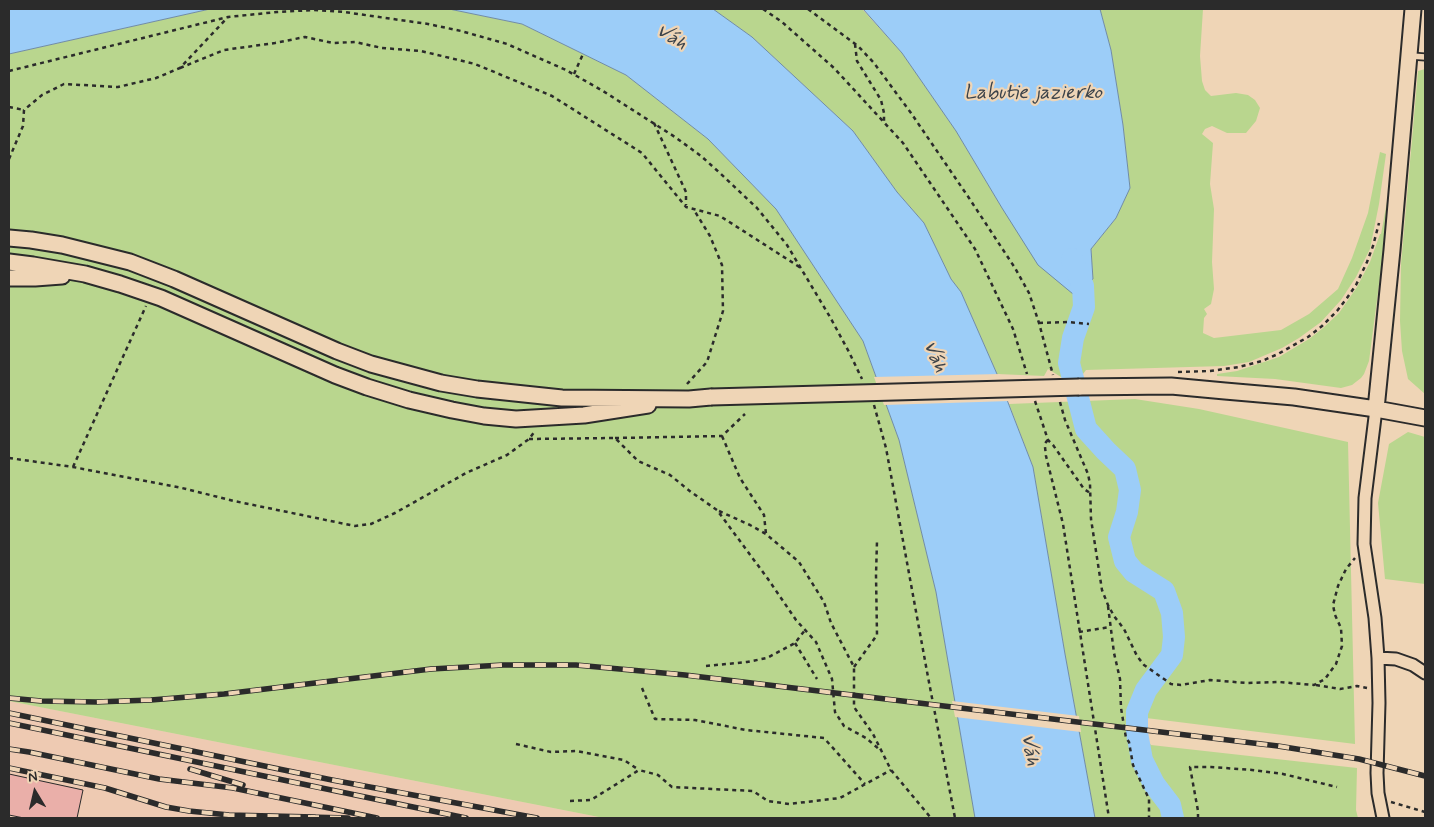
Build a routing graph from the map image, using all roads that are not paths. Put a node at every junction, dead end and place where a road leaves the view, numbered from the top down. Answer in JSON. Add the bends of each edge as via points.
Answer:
{"nodes":[{"id":1,"x":1413,"y":9,"type":"edge"},
{"id":2,"x":1409,"y":56,"type":"junction"},
{"id":3,"x":1425,"y":57,"type":"edge"},
{"id":4,"x":9,"y":238,"type":"edge"},
{"id":5,"x":9,"y":262,"type":"edge"},
{"id":6,"x":85,"y":274,"type":"junction"},
{"id":7,"x":9,"y":278,"type":"edge"},
{"id":8,"x":688,"y":391,"type":"junction"},
{"id":9,"x":1376,"y":409,"type":"junction"},
{"id":10,"x":1425,"y":418,"type":"edge"},
{"id":11,"x":1378,"y":658,"type":"junction"},
{"id":12,"x":1425,"y":673,"type":"edge"},
{"id":13,"x":1383,"y":818,"type":"edge"}],
"edges":[{"from":1,"to":2,"type":"main road"},
{"from":2,"to":3,"type":"lane"},
{"from":2,"to":9,"type":"main road"},
{"from":4,"to":8,"type":"main road","via":[[62,245],[130,262],[337,351],[441,383],[477,390],[562,398]]},
{"from":5,"to":6,"type":"main road"},
{"from":6,"to":7,"type":"main road"},
{"from":6,"to":8,"type":"main road","via":[[152,295],[367,387],[452,410],[516,419],[604,413]]},
{"from":8,"to":9,"type":"main road","bridge":true,"via":[[711,397],[1171,386],[1294,397]]},
{"from":9,"to":10,"type":"main road"},
{"from":9,"to":11,"type":"street","via":[[1365,498],[1364,544]]},
{"from":11,"to":12,"type":"street","via":[[1396,659]]},
{"from":11,"to":13,"type":"street","via":[[1377,773]]}]}
